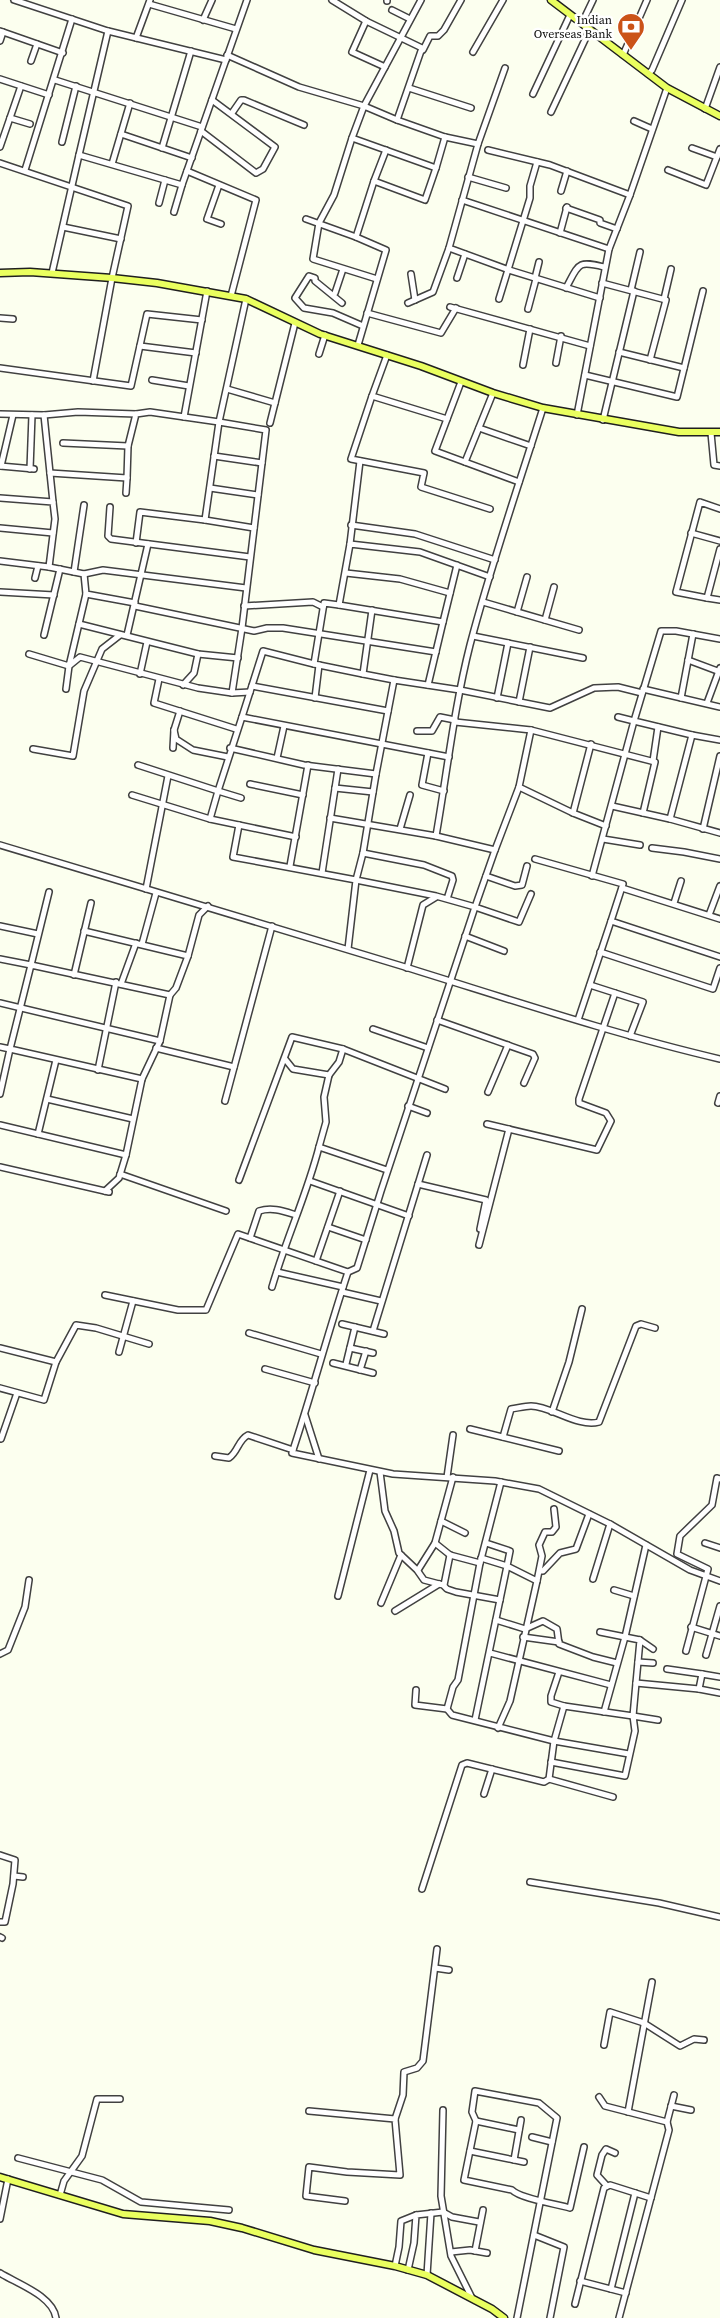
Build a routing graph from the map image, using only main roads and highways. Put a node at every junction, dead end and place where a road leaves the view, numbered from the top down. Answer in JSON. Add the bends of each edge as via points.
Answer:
{"nodes":[{"id":1,"x":552,"y":1,"type":"edge"},
{"id":2,"x":720,"y":116,"type":"edge"},
{"id":3,"x":0,"y":273,"type":"edge"},
{"id":4,"x":720,"y":432,"type":"edge"},
{"id":5,"x":0,"y":2177,"type":"edge"},
{"id":6,"x":504,"y":2318,"type":"edge"}],
"edges":[{"from":1,"to":2,"type":"main road","via":[[667,88]]},
{"from":3,"to":4,"type":"main road","via":[[112,278],[246,299],[325,335],[544,408],[679,432]]},
{"from":5,"to":6,"type":"main road","via":[[123,2214],[210,2221],[314,2250],[427,2275]]}]}
